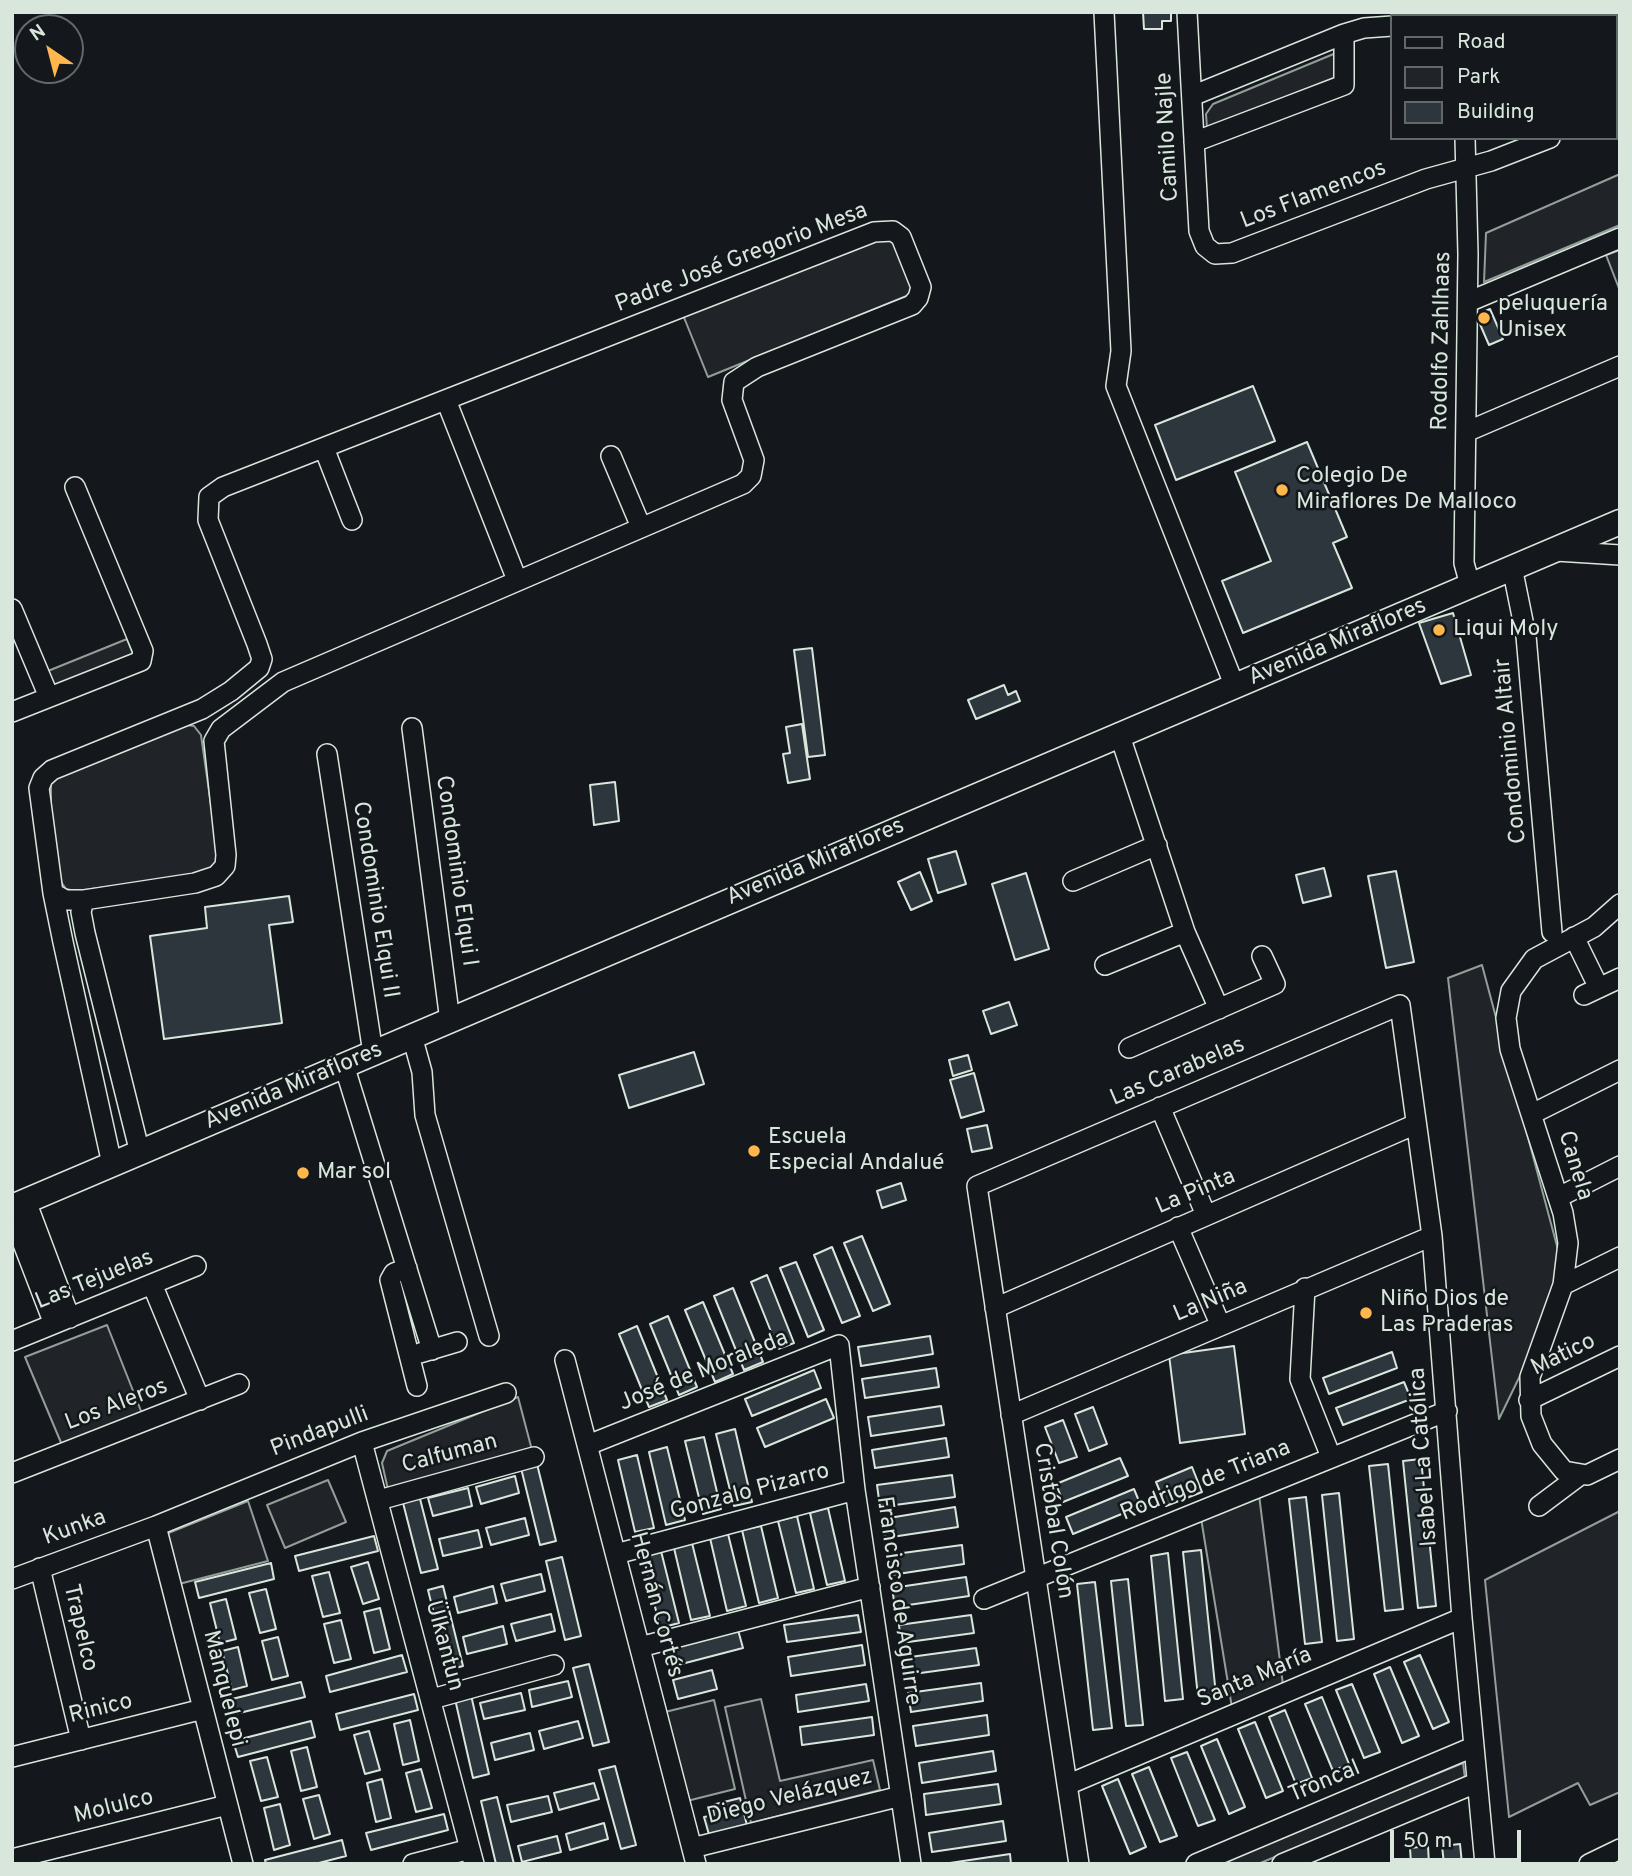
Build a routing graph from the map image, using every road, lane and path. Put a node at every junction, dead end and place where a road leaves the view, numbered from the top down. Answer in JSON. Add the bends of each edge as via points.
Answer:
{"nodes":[{"id":1,"x":1104,"y":12,"type":"edge"},
{"id":2,"x":1187,"y":12,"type":"edge"},
{"id":3,"x":1390,"y":26,"type":"edge"},
{"id":4,"x":1344,"y":34,"type":"junction"},
{"id":5,"x":1192,"y":96,"type":"junction"},
{"id":6,"x":1465,"y":140,"type":"edge"},
{"id":7,"x":1545,"y":140,"type":"edge"},
{"id":8,"x":1194,"y":142,"type":"junction"},
{"id":9,"x":1467,"y":169,"type":"junction"},
{"id":10,"x":1620,"y":238,"type":"edge"},
{"id":11,"x":1215,"y":254,"type":"joint"},
{"id":12,"x":1468,"y":302,"type":"junction"},
{"id":13,"x":1620,"y":366,"type":"edge"},
{"id":14,"x":446,"y":400,"type":"junction"},
{"id":15,"x":1466,"y":432,"type":"junction"},
{"id":16,"x":324,"y":448,"type":"junction"},
{"id":17,"x":611,"y":456,"type":"dead end"},
{"id":18,"x":75,"y":487,"type":"dead end"},
{"id":19,"x":352,"y":520,"type":"dead end"},
{"id":20,"x":1620,"y":522,"type":"edge"},
{"id":21,"x":641,"y":527,"type":"junction"},
{"id":22,"x":1552,"y":551,"type":"junction"},
{"id":23,"x":1620,"y":555,"type":"edge"},
{"id":24,"x":1513,"y":567,"type":"junction"},
{"id":25,"x":517,"y":580,"type":"junction"},
{"id":26,"x":1470,"y":585,"type":"junction"},
{"id":27,"x":12,"y":609,"type":"edge"},
{"id":28,"x":259,"y":668,"type":"junction"},
{"id":29,"x":283,"y":681,"type":"junction"},
{"id":30,"x":1235,"y":687,"type":"junction"},
{"id":31,"x":49,"y":697,"type":"junction"},
{"id":32,"x":12,"y":712,"type":"edge"},
{"id":33,"x":189,"y":715,"type":"junction"},
{"id":34,"x":412,"y":728,"type":"dead end"},
{"id":35,"x":1119,"y":733,"type":"junction"},
{"id":36,"x":213,"y":747,"type":"junction"},
{"id":37,"x":327,"y":754,"type":"dead end"},
{"id":38,"x":1157,"y":845,"type":"junction"},
{"id":39,"x":1073,"y":881,"type":"dead end"},
{"id":40,"x":53,"y":893,"type":"junction"},
{"id":41,"x":84,"y":900,"type":"junction"},
{"id":42,"x":1620,"y":904,"type":"edge"},
{"id":43,"x":1185,"y":932,"type":"junction"},
{"id":44,"x":1552,"y":932,"type":"dead end"},
{"id":45,"x":1574,"y":937,"type":"junction"},
{"id":46,"x":1262,"y":956,"type":"dead end"},
{"id":47,"x":1105,"y":965,"type":"dead end"},
{"id":48,"x":1620,"y":978,"type":"edge"},
{"id":49,"x":1399,"y":1005,"type":"joint"},
{"id":50,"x":1219,"y":1009,"type":"junction"},
{"id":51,"x":450,"y":1021,"type":"junction"},
{"id":52,"x":412,"y":1036,"type":"junction"},
{"id":53,"x":1129,"y":1048,"type":"dead end"},
{"id":54,"x":373,"y":1053,"type":"junction"},
{"id":55,"x":344,"y":1065,"type":"junction"},
{"id":56,"x":1620,"y":1070,"type":"edge"},
{"id":57,"x":1160,"y":1107,"type":"junction"},
{"id":58,"x":1532,"y":1114,"type":"junction"},
{"id":59,"x":1416,"y":1125,"type":"junction"},
{"id":60,"x":140,"y":1153,"type":"junction"},
{"id":61,"x":113,"y":1164,"type":"junction"},
{"id":62,"x":1620,"y":1166,"type":"edge"},
{"id":63,"x":976,"y":1186,"type":"joint"},
{"id":64,"x":1559,"y":1197,"type":"junction"},
{"id":65,"x":16,"y":1204,"type":"edge"},
{"id":66,"x":1206,"y":1215,"type":"junction"},
{"id":67,"x":1178,"y":1227,"type":"junction"},
{"id":68,"x":1432,"y":1236,"type":"junction"},
{"id":69,"x":1620,"y":1257,"type":"edge"},
{"id":70,"x":196,"y":1266,"type":"dead end"},
{"id":71,"x":407,"y":1268,"type":"junction"},
{"id":72,"x":152,"y":1284,"type":"junction"},
{"id":73,"x":1563,"y":1285,"type":"junction"},
{"id":74,"x":1304,"y":1288,"type":"junction"},
{"id":75,"x":995,"y":1308,"type":"junction"},
{"id":76,"x":62,"y":1321,"type":"junction"},
{"id":77,"x":1220,"y":1324,"type":"junction"},
{"id":78,"x":489,"y":1336,"type":"dead end"},
{"id":79,"x":12,"y":1341,"type":"edge"},
{"id":80,"x":457,"y":1342,"type":"dead end"},
{"id":81,"x":839,"y":1345,"type":"joint"},
{"id":82,"x":432,"y":1350,"type":"junction"},
{"id":83,"x":409,"y":1356,"type":"junction"},
{"id":84,"x":1620,"y":1356,"type":"edge"},
{"id":85,"x":565,"y":1360,"type":"dead end"},
{"id":86,"x":239,"y":1384,"type":"dead end"},
{"id":87,"x":417,"y":1386,"type":"dead end"},
{"id":88,"x":506,"y":1393,"type":"dead end"},
{"id":89,"x":200,"y":1400,"type":"junction"},
{"id":90,"x":1529,"y":1400,"type":"junction"},
{"id":91,"x":1447,"y":1411,"type":"junction"},
{"id":92,"x":1011,"y":1415,"type":"junction"},
{"id":93,"x":362,"y":1442,"type":"junction"},
{"id":94,"x":588,"y":1445,"type":"junction"},
{"id":95,"x":534,"y":1457,"type":"dead end"},
{"id":96,"x":1331,"y":1457,"type":"junction"},
{"id":97,"x":1620,"y":1459,"type":"edge"},
{"id":98,"x":12,"y":1474,"type":"edge"},
{"id":99,"x":1579,"y":1476,"type":"junction"},
{"id":100,"x":855,"y":1490,"type":"junction"},
{"id":101,"x":379,"y":1500,"type":"junction"},
{"id":102,"x":1539,"y":1506,"type":"dead end"},
{"id":103,"x":156,"y":1526,"type":"junction"},
{"id":104,"x":616,"y":1554,"type":"junction"},
{"id":105,"x":40,"y":1568,"type":"junction"},
{"id":106,"x":1036,"y":1578,"type":"junction"},
{"id":107,"x":12,"y":1579,"type":"edge"},
{"id":108,"x":870,"y":1587,"type":"junction"},
{"id":109,"x":984,"y":1599,"type":"dead end"},
{"id":110,"x":1462,"y":1618,"type":"junction"},
{"id":111,"x":640,"y":1647,"type":"junction"},
{"id":112,"x":554,"y":1665,"type":"dead end"},
{"id":113,"x":432,"y":1699,"type":"junction"},
{"id":114,"x":203,"y":1709,"type":"junction"},
{"id":115,"x":81,"y":1740,"type":"junction"},
{"id":116,"x":1473,"y":1747,"type":"junction"},
{"id":117,"x":12,"y":1757,"type":"edge"},
{"id":118,"x":1476,"y":1783,"type":"junction"},
{"id":119,"x":1067,"y":1785,"type":"junction"},
{"id":120,"x":901,"y":1796,"type":"junction"},
{"id":121,"x":228,"y":1805,"type":"junction"},
{"id":122,"x":1620,"y":1849,"type":"edge"},
{"id":123,"x":694,"y":1856,"type":"edge"},
{"id":124,"x":472,"y":1857,"type":"edge"},
{"id":125,"x":12,"y":1859,"type":"edge"},
{"id":126,"x":243,"y":1864,"type":"edge"},
{"id":127,"x":413,"y":1864,"type":"edge"},
{"id":128,"x":911,"y":1864,"type":"edge"},
{"id":129,"x":1079,"y":1864,"type":"edge"},
{"id":130,"x":1196,"y":1864,"type":"edge"},
{"id":131,"x":1282,"y":1864,"type":"edge"},
{"id":132,"x":1485,"y":1864,"type":"edge"},
{"id":133,"x":1588,"y":1864,"type":"edge"}],
"edges":[{"from":1,"to":30,"type":"street","via":[[1121,351],[1116,386]]},
{"from":2,"to":5,"type":"street","name":"Camilo Najle"},
{"from":3,"to":4,"type":"street"},
{"from":4,"to":5,"type":"street"},
{"from":4,"to":8,"type":"street","via":[[1344,85]]},
{"from":5,"to":8,"type":"street","name":"Camilo Najle"},
{"from":6,"to":9,"type":"street","name":"Rodolfo Zahlhaas"},
{"from":7,"to":9,"type":"street","name":"Los Flamencos"},
{"from":8,"to":11,"type":"street","name":"Camilo Najle","via":[[1199,231],[1205,246]]},
{"from":9,"to":11,"type":"street","name":"Los Flamencos","via":[[1426,179],[1232,253]]},
{"from":9,"to":12,"type":"street","name":"Rodolfo Zahlhaas"},
{"from":10,"to":12,"type":"street"},
{"from":12,"to":15,"type":"street","name":"Rodolfo Zahlhaas"},
{"from":13,"to":15,"type":"street"},
{"from":14,"to":16,"type":"street","name":"Padre José Gregorio Mesa"},
{"from":14,"to":21,"type":"street","name":"Padre José Gregorio Mesa","via":[[874,232],[898,233],[920,283],[916,302],[743,374],[734,382],[731,396],[754,457],[750,479]]},
{"from":14,"to":25,"type":"street"},
{"from":15,"to":26,"type":"street","name":"Rodolfo Zahlhaas","via":[[1464,563]]},
{"from":16,"to":19,"type":"street"},
{"from":16,"to":28,"type":"street","name":"Padre José Gregorio Mesa","via":[[218,489],[208,501],[208,520],[262,659]]},
{"from":17,"to":21,"type":"street"},
{"from":18,"to":31,"type":"street","via":[[143,651],[141,660]]},
{"from":20,"to":22,"type":"main road","name":"Avenida Miraflores"},
{"from":21,"to":25,"type":"street","name":"Padre José Gregorio Mesa"},
{"from":22,"to":23,"type":"street"},
{"from":22,"to":24,"type":"main road","name":"Avenida Miraflores"},
{"from":24,"to":26,"type":"main road","name":"Avenida Miraflores"},
{"from":24,"to":44,"type":"street","name":"Condominio Altair","via":[[1526,636]]},
{"from":25,"to":29,"type":"street","name":"Padre José Gregorio Mesa"},
{"from":26,"to":30,"type":"main road","name":"Avenida Miraflores"},
{"from":27,"to":31,"type":"street"},
{"from":28,"to":29,"type":"street"},
{"from":28,"to":33,"type":"street"},
{"from":29,"to":36,"type":"street","name":"Padre José Gregorio Mesa","via":[[221,729]]},
{"from":30,"to":35,"type":"main road","name":"Avenida Miraflores"},
{"from":31,"to":32,"type":"street"},
{"from":33,"to":36,"type":"street","via":[[202,725]]},
{"from":33,"to":40,"type":"street","via":[[52,770],[43,778],[39,799]]},
{"from":34,"to":51,"type":"street","name":"Condominio Elqui I"},
{"from":35,"to":38,"type":"street"},
{"from":35,"to":51,"type":"main road","name":"Avenida Miraflores"},
{"from":36,"to":41,"type":"street","via":[[226,855],[220,873],[205,881]]},
{"from":37,"to":54,"type":"street","name":"Condominio Elqui II"},
{"from":38,"to":39,"type":"street"},
{"from":38,"to":43,"type":"street"},
{"from":40,"to":41,"type":"street","via":[[69,901]]},
{"from":40,"to":61,"type":"street"},
{"from":41,"to":60,"type":"street","via":[[85,933]]},
{"from":42,"to":45,"type":"street","name":"Canela","via":[[1605,920]]},
{"from":43,"to":47,"type":"street"},
{"from":43,"to":50,"type":"street"},
{"from":45,"to":48,"type":"street","via":[[1592,992]]},
{"from":45,"to":58,"type":"street","name":"Canela","via":[[1545,951],[1525,968],[1508,1004],[1508,1039]]},
{"from":46,"to":50,"type":"street","via":[[1275,984]]},
{"from":49,"to":57,"type":"street","name":"Las Carabelas"},
{"from":49,"to":59,"type":"street","name":"Isabel La Católica"},
{"from":50,"to":53,"type":"street"},
{"from":51,"to":52,"type":"main road","name":"Avenida Miraflores"},
{"from":52,"to":54,"type":"main road","name":"Avenida Miraflores"},
{"from":52,"to":78,"type":"street","via":[[422,1072],[425,1115]]},
{"from":54,"to":55,"type":"main road","name":"Avenida Miraflores"},
{"from":55,"to":60,"type":"main road","name":"Avenida Miraflores"},
{"from":55,"to":71,"type":"street"},
{"from":56,"to":58,"type":"street"},
{"from":57,"to":63,"type":"street","name":"Las Carabelas"},
{"from":57,"to":66,"type":"street"},
{"from":58,"to":64,"type":"street","name":"Canela"},
{"from":59,"to":66,"type":"street","name":"La Pinta"},
{"from":59,"to":68,"type":"street","name":"Isabel La Católica"},
{"from":60,"to":61,"type":"main road","name":"Avenida Miraflores"},
{"from":61,"to":65,"type":"main road","name":"Avenida Miraflores"},
{"from":62,"to":64,"type":"street"},
{"from":63,"to":75,"type":"street","name":"Cristóbal Colón"},
{"from":64,"to":73,"type":"street","name":"Canela","via":[[1568,1243]]},
{"from":65,"to":76,"type":"street"},
{"from":66,"to":67,"type":"street","name":"La Pinta"},
{"from":67,"to":75,"type":"street","name":"La Pinta"},
{"from":67,"to":77,"type":"street"},
{"from":68,"to":74,"type":"street","name":"La Niña"},
{"from":68,"to":91,"type":"street","name":"Isabel La Católica"},
{"from":69,"to":73,"type":"street"},
{"from":70,"to":72,"type":"street","name":"Las Tejuelas"},
{"from":71,"to":82,"type":"street"},
{"from":71,"to":83,"type":"street","via":[[390,1280]]},
{"from":72,"to":76,"type":"street","name":"Las Tejuelas"},
{"from":72,"to":89,"type":"street"},
{"from":73,"to":90,"type":"street","name":"Canela","via":[[1534,1365]]},
{"from":74,"to":77,"type":"street","name":"La Niña"},
{"from":74,"to":96,"type":"street","via":[[1300,1379]]},
{"from":75,"to":92,"type":"street","name":"Cristóbal Colón"},
{"from":76,"to":79,"type":"street","name":"Las Tejuelas"},
{"from":77,"to":92,"type":"street","name":"La Niña"},
{"from":80,"to":82,"type":"street"},
{"from":81,"to":94,"type":"street","name":"José de Moraleda"},
{"from":81,"to":100,"type":"street","name":"Francisco de Aguirre"},
{"from":82,"to":83,"type":"street"},
{"from":83,"to":87,"type":"street"},
{"from":84,"to":90,"type":"street","name":"Matico"},
{"from":85,"to":94,"type":"street","name":"Hernán Cortés"},
{"from":86,"to":89,"type":"street","name":"Los Aleros"},
{"from":88,"to":93,"type":"street","name":"Pindapulli"},
{"from":89,"to":98,"type":"street","name":"Los Aleros"},
{"from":90,"to":99,"type":"street","name":"Canela","via":[[1536,1431],[1549,1455],[1564,1471]]},
{"from":91,"to":96,"type":"street","name":"Rodrigo de Triana"},
{"from":91,"to":110,"type":"street","name":"Isabel La Católica"},
{"from":92,"to":106,"type":"street","name":"Cristóbal Colón"},
{"from":93,"to":101,"type":"street","name":"Ülkantun"},
{"from":93,"to":103,"type":"street","name":"Pindapulli"},
{"from":94,"to":104,"type":"street","name":"Hernán Cortés"},
{"from":95,"to":101,"type":"street","name":"Calfuman"},
{"from":96,"to":106,"type":"street","name":"Rodrigo de Triana"},
{"from":97,"to":99,"type":"street"},
{"from":99,"to":102,"type":"street"},
{"from":100,"to":104,"type":"street","name":"Gonzalo Pizarro"},
{"from":100,"to":108,"type":"street","name":"Francisco de Aguirre"},
{"from":101,"to":113,"type":"street","name":"Ülkantun"},
{"from":103,"to":105,"type":"street","name":"Kunka"},
{"from":103,"to":114,"type":"street","name":"Manquelepi"},
{"from":104,"to":111,"type":"street","name":"Hernán Cortés"},
{"from":105,"to":107,"type":"street","name":"Kunka"},
{"from":105,"to":115,"type":"street","name":"Trapelco"},
{"from":106,"to":109,"type":"street","name":"Rodrigo de Triana"},
{"from":106,"to":119,"type":"street","name":"Cristóbal Colón"},
{"from":108,"to":111,"type":"street"},
{"from":108,"to":120,"type":"street","name":"Francisco de Aguirre"},
{"from":110,"to":116,"type":"street","name":"Isabel La Católica"},
{"from":110,"to":119,"type":"street","name":"Santa María"},
{"from":111,"to":123,"type":"street","name":"Hernán Cortés"},
{"from":112,"to":113,"type":"street"},
{"from":113,"to":124,"type":"street","name":"Ülkantun"},
{"from":114,"to":115,"type":"street","name":"Rinico"},
{"from":114,"to":121,"type":"street","name":"Manquelepi"},
{"from":115,"to":117,"type":"street","name":"Rinico"},
{"from":116,"to":118,"type":"street","name":"Isabel La Católica"},
{"from":116,"to":130,"type":"street","name":"Troncal"},
{"from":118,"to":131,"type":"street"},
{"from":118,"to":132,"type":"street","name":"Isabel La Católica"},
{"from":119,"to":129,"type":"street","name":"Cristóbal Colón"},
{"from":120,"to":123,"type":"street","name":"Diego Velázquez"},
{"from":120,"to":128,"type":"street","name":"Francisco de Aguirre"},
{"from":121,"to":125,"type":"street","name":"Molulco"},
{"from":121,"to":126,"type":"street","name":"Manquelepi"},
{"from":122,"to":133,"type":"street"},
{"from":124,"to":127,"type":"street"}]}
